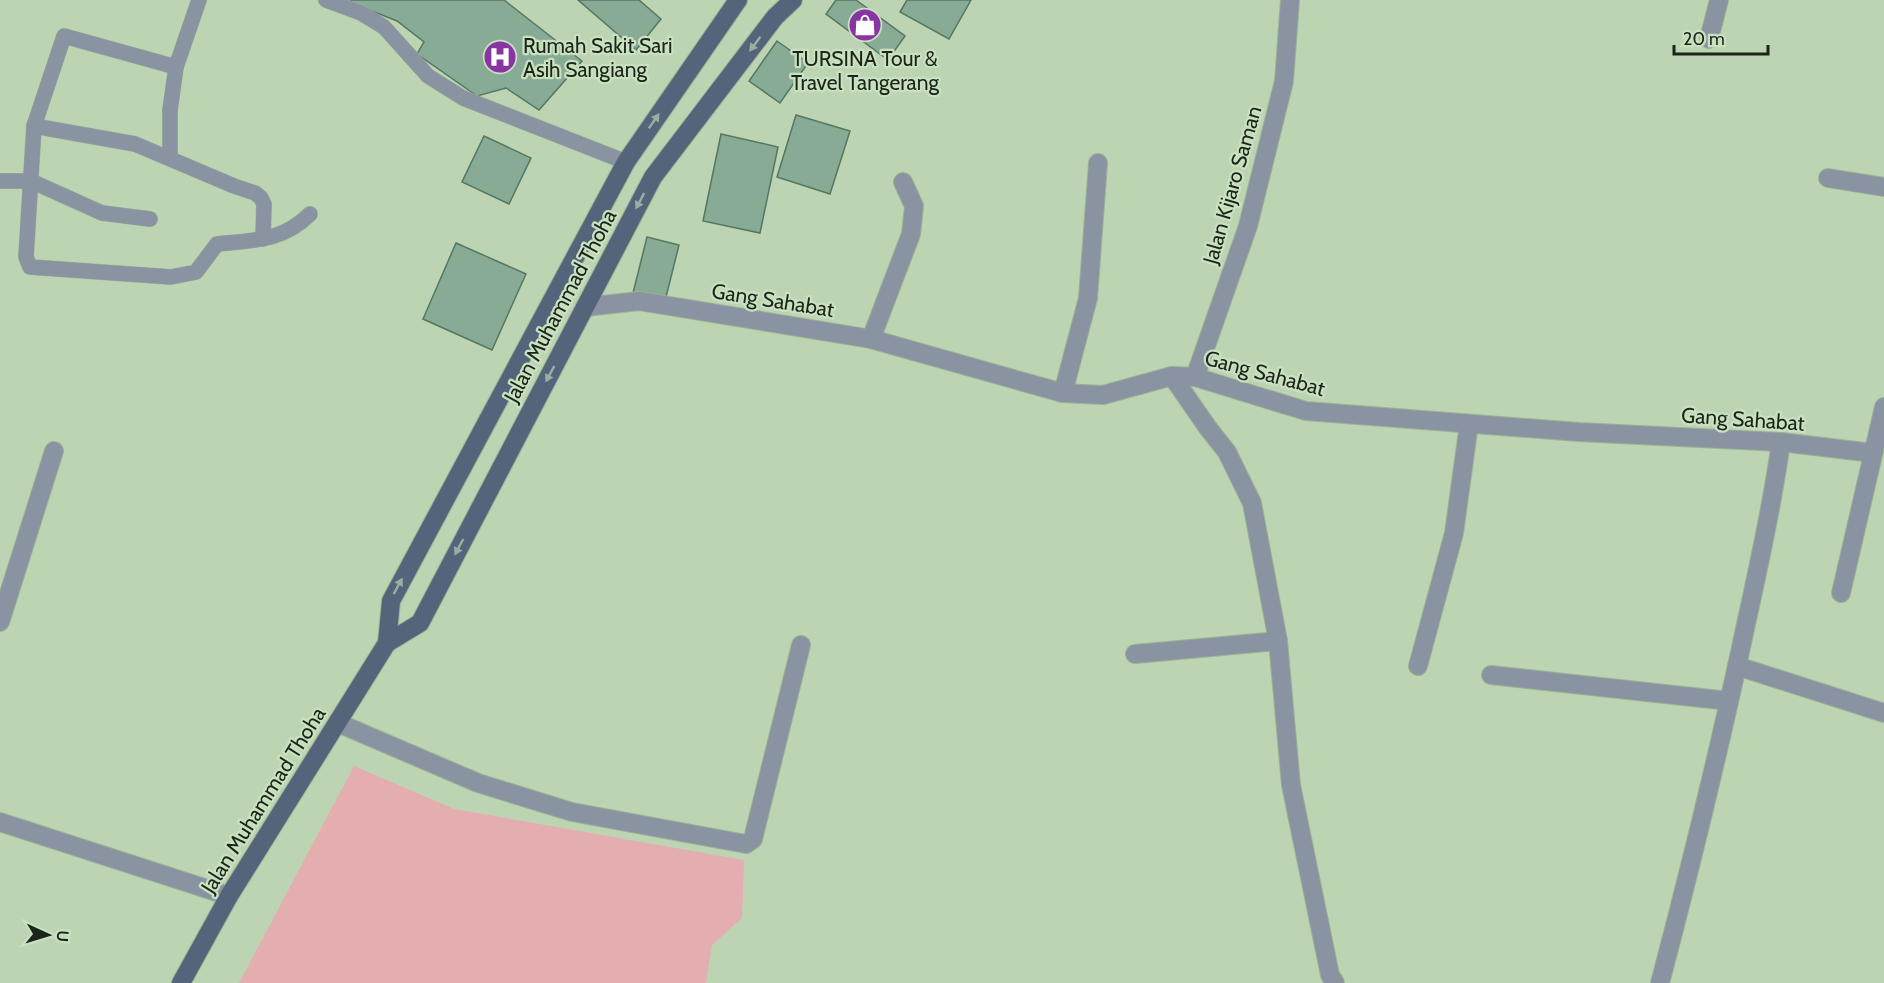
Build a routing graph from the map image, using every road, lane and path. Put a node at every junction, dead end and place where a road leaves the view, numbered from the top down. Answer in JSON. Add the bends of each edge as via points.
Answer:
{"nodes":[{"id":1,"x":200,"y":0,"type":"edge"},
{"id":2,"x":326,"y":0,"type":"edge"},
{"id":3,"x":738,"y":0,"type":"edge"},
{"id":4,"x":794,"y":0,"type":"edge"},
{"id":5,"x":1290,"y":0,"type":"edge"},
{"id":6,"x":1719,"y":0,"type":"edge"},
{"id":7,"x":1710,"y":39,"type":"dead end"},
{"id":8,"x":176,"y":67,"type":"junction"},
{"id":9,"x":34,"y":126,"type":"junction"},
{"id":10,"x":170,"y":157,"type":"junction"},
{"id":11,"x":626,"y":162,"type":"junction"},
{"id":12,"x":1098,"y":162,"type":"dead end"},
{"id":13,"x":653,"y":177,"type":"junction"},
{"id":14,"x":1828,"y":178,"type":"dead end"},
{"id":15,"x":31,"y":181,"type":"junction"},
{"id":16,"x":0,"y":182,"type":"edge"},
{"id":17,"x":903,"y":182,"type":"dead end"},
{"id":18,"x":1884,"y":188,"type":"edge"},
{"id":19,"x":310,"y":214,"type":"dead end"},
{"id":20,"x":150,"y":219,"type":"dead end"},
{"id":21,"x":262,"y":238,"type":"junction"},
{"id":22,"x":585,"y":307,"type":"junction"},
{"id":23,"x":871,"y":339,"type":"junction"},
{"id":24,"x":1172,"y":376,"type":"junction"},
{"id":25,"x":1195,"y":376,"type":"junction"},
{"id":26,"x":1063,"y":393,"type":"junction"},
{"id":27,"x":1884,"y":407,"type":"edge"},
{"id":28,"x":1469,"y":424,"type":"junction"},
{"id":29,"x":1781,"y":442,"type":"junction"},
{"id":30,"x":54,"y":451,"type":"dead end"},
{"id":31,"x":1873,"y":453,"type":"junction"},
{"id":32,"x":1841,"y":593,"type":"dead end"},
{"id":33,"x":3,"y":597,"type":"edge"},
{"id":34,"x":0,"y":622,"type":"edge"},
{"id":35,"x":1278,"y":641,"type":"junction"},
{"id":36,"x":387,"y":643,"type":"junction"},
{"id":37,"x":801,"y":645,"type":"dead end"},
{"id":38,"x":1136,"y":654,"type":"dead end"},
{"id":39,"x":1418,"y":666,"type":"dead end"},
{"id":40,"x":1737,"y":666,"type":"junction"},
{"id":41,"x":1491,"y":675,"type":"dead end"},
{"id":42,"x":1729,"y":701,"type":"junction"},
{"id":43,"x":1884,"y":713,"type":"edge"},
{"id":44,"x":338,"y":723,"type":"junction"},
{"id":45,"x":0,"y":822,"type":"edge"},
{"id":46,"x":229,"y":896,"type":"junction"},
{"id":47,"x":181,"y":983,"type":"edge"},
{"id":48,"x":1335,"y":983,"type":"edge"},
{"id":49,"x":1660,"y":983,"type":"edge"}],
"edges":[{"from":1,"to":8,"type":"lane"},
{"from":2,"to":11,"type":"lane","via":[[384,27],[428,76],[463,98]]},
{"from":11,"to":3,"type":"main road","name":"Jalan Muhammad Thoha","one_way":true},
{"from":4,"to":13,"type":"main road","name":"Jalan Muhammad Thoha","one_way":true,"via":[[775,17]]},
{"from":5,"to":25,"type":"street","name":"Jalan Kijaro Saman","via":[[1284,81],[1250,215]]},
{"from":6,"to":7,"type":"street"},
{"from":8,"to":9,"type":"lane","via":[[64,36]]},
{"from":8,"to":10,"type":"lane","via":[[170,110]]},
{"from":9,"to":10,"type":"lane","via":[[135,144]]},
{"from":9,"to":15,"type":"lane"},
{"from":10,"to":21,"type":"lane","via":[[261,198]]},
{"from":11,"to":13,"type":"main road"},
{"from":36,"to":11,"type":"main road","name":"Jalan Muhammad Thoha","one_way":true,"via":[[391,601]]},
{"from":12,"to":26,"type":"street","via":[[1088,298]]},
{"from":13,"to":22,"type":"main road","name":"Jalan Muhammad Thoha","one_way":true},
{"from":14,"to":18,"type":"street"},
{"from":15,"to":16,"type":"lane"},
{"from":15,"to":20,"type":"lane","via":[[102,213]]},
{"from":15,"to":21,"type":"lane","via":[[26,257],[30,267],[171,278],[196,272],[217,244]]},
{"from":17,"to":23,"type":"street","via":[[914,206],[911,234]]},
{"from":19,"to":21,"type":"lane","via":[[282,235]]},
{"from":22,"to":23,"type":"street","name":"Gang Sahabat","via":[[639,301]]},
{"from":22,"to":36,"type":"main road","name":"Jalan Muhammad Thoha","one_way":true,"via":[[420,623]]},
{"from":23,"to":26,"type":"street","name":"Gang Sahabat"},
{"from":24,"to":25,"type":"street","name":"Gang Sahabat"},
{"from":24,"to":26,"type":"street","name":"Gang Sahabat","via":[[1103,395]]},
{"from":24,"to":35,"type":"street","via":[[1227,452],[1252,503]]},
{"from":25,"to":28,"type":"street","name":"Gang Sahabat","via":[[1306,411]]},
{"from":27,"to":31,"type":"street"},
{"from":28,"to":29,"type":"street","name":"Gang Sahabat"},
{"from":28,"to":39,"type":"street","via":[[1454,533]]},
{"from":29,"to":31,"type":"street","name":"Gang Sahabat"},
{"from":29,"to":40,"type":"street","via":[[1772,508]]},
{"from":30,"to":33,"type":"street"},
{"from":31,"to":32,"type":"street"},
{"from":33,"to":34,"type":"street"},
{"from":35,"to":38,"type":"street"},
{"from":35,"to":48,"type":"street","via":[[1291,785],[1330,975]]},
{"from":36,"to":44,"type":"main road","name":"Jalan Muhammad Thoha"},
{"from":37,"to":44,"type":"street","via":[[753,839],[746,844],[572,812],[478,783]]},
{"from":40,"to":42,"type":"street"},
{"from":40,"to":43,"type":"street"},
{"from":41,"to":42,"type":"street"},
{"from":42,"to":49,"type":"street"},
{"from":44,"to":46,"type":"main road","name":"Jalan Muhammad Thoha"},
{"from":45,"to":46,"type":"street"},
{"from":46,"to":47,"type":"main road","name":"Jalan Muhammad Thoha"}]}
